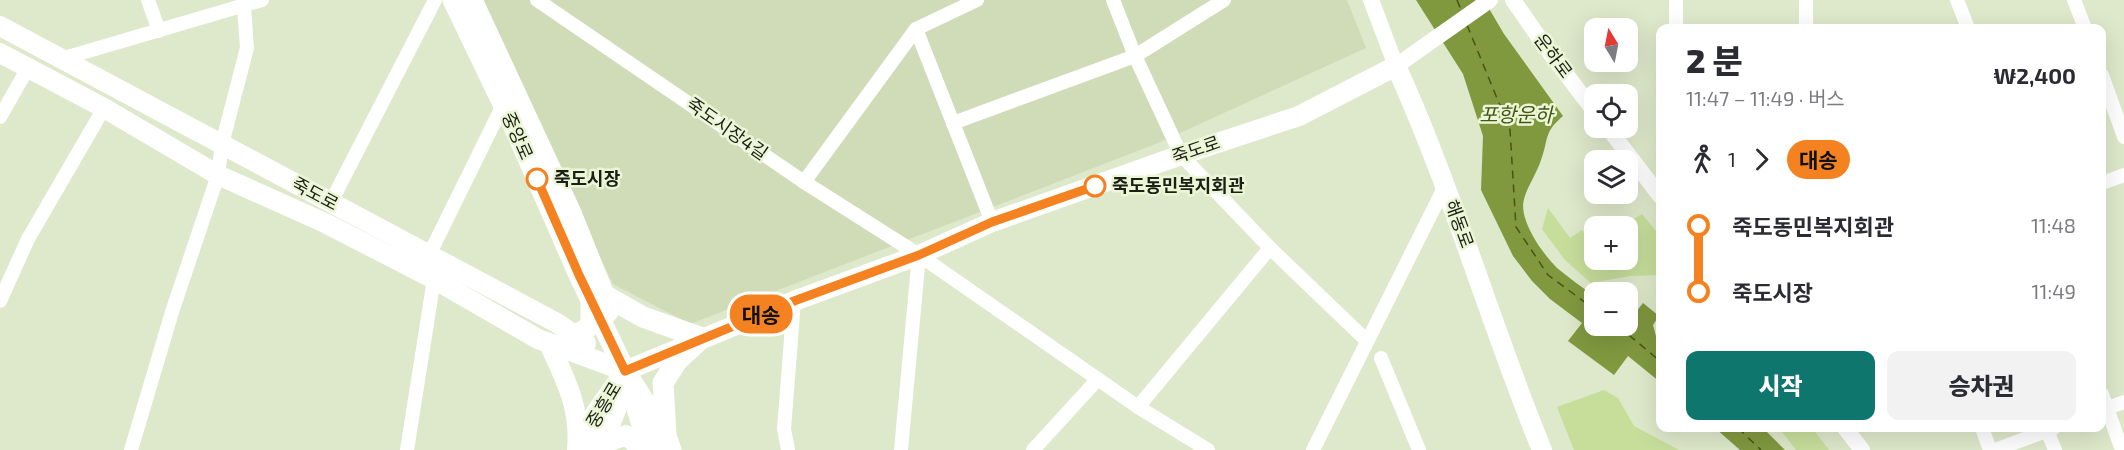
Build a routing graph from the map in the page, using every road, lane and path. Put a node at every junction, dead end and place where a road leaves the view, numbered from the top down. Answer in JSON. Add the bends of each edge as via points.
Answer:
{"nodes":[{"id":1,"x":148,"y":0,"type":"edge"},
{"id":2,"x":262,"y":0,"type":"edge"},
{"id":3,"x":435,"y":0,"type":"edge"},
{"id":4,"x":453,"y":0,"type":"edge"},
{"id":5,"x":472,"y":0,"type":"edge"},
{"id":6,"x":537,"y":0,"type":"edge"},
{"id":7,"x":977,"y":0,"type":"edge"},
{"id":8,"x":1113,"y":0,"type":"edge"},
{"id":9,"x":1224,"y":0,"type":"edge"},
{"id":10,"x":1371,"y":0,"type":"edge"},
{"id":11,"x":1513,"y":0,"type":"edge"},
{"id":12,"x":1676,"y":0,"type":"edge"},
{"id":13,"x":1806,"y":0,"type":"edge"},
{"id":14,"x":1957,"y":0,"type":"edge"},
{"id":15,"x":2074,"y":0,"type":"edge"},
{"id":16,"x":1488,"y":1,"type":"edge"},
{"id":17,"x":244,"y":3,"type":"edge"},
{"id":18,"x":1676,"y":24,"type":"edge"},
{"id":19,"x":1806,"y":24,"type":"edge"},
{"id":20,"x":1966,"y":24,"type":"edge"},
{"id":21,"x":2083,"y":24,"type":"edge"},
{"id":22,"x":0,"y":26,"type":"edge"},
{"id":23,"x":916,"y":28,"type":"junction"},
{"id":24,"x":159,"y":31,"type":"junction"},
{"id":25,"x":0,"y":53,"type":"edge"},
{"id":26,"x":1135,"y":56,"type":"junction"},
{"id":27,"x":62,"y":59,"type":"junction"},
{"id":28,"x":1396,"y":66,"type":"junction"},
{"id":29,"x":28,"y":68,"type":"junction"},
{"id":30,"x":2106,"y":86,"type":"edge"},
{"id":31,"x":1584,"y":98,"type":"edge"},
{"id":32,"x":503,"y":105,"type":"junction"},
{"id":33,"x":104,"y":108,"type":"junction"},
{"id":34,"x":0,"y":117,"type":"edge"},
{"id":35,"x":953,"y":123,"type":"junction"},
{"id":36,"x":2124,"y":137,"type":"edge"},
{"id":37,"x":1616,"y":138,"type":"edge"},
{"id":38,"x":222,"y":144,"type":"junction"},
{"id":39,"x":1181,"y":155,"type":"junction"},
{"id":40,"x":218,"y":175,"type":"junction"},
{"id":41,"x":2124,"y":175,"type":"edge"},
{"id":42,"x":804,"y":182,"type":"junction"},
{"id":43,"x":2106,"y":182,"type":"edge"},
{"id":44,"x":1445,"y":186,"type":"junction"},
{"id":45,"x":1656,"y":191,"type":"edge"},
{"id":46,"x":331,"y":202,"type":"junction"},
{"id":47,"x":992,"y":222,"type":"junction"},
{"id":48,"x":1270,"y":248,"type":"junction"},
{"id":49,"x":429,"y":255,"type":"junction"},
{"id":50,"x":919,"y":255,"type":"junction"},
{"id":51,"x":434,"y":279,"type":"junction"},
{"id":52,"x":597,"y":298,"type":"junction"},
{"id":53,"x":0,"y":301,"type":"edge"},
{"id":54,"x":794,"y":301,"type":"junction"},
{"id":55,"x":573,"y":334,"type":"junction"},
{"id":56,"x":702,"y":339,"type":"junction"},
{"id":57,"x":1367,"y":341,"type":"junction"},
{"id":58,"x":549,"y":344,"type":"junction"},
{"id":59,"x":1381,"y":358,"type":"dead end"},
{"id":60,"x":625,"y":371,"type":"junction"},
{"id":61,"x":1098,"y":379,"type":"junction"},
{"id":62,"x":2124,"y":402,"type":"edge"},
{"id":63,"x":1138,"y":407,"type":"junction"},
{"id":64,"x":2106,"y":408,"type":"edge"},
{"id":65,"x":2106,"y":414,"type":"edge"},
{"id":66,"x":1848,"y":432,"type":"edge"},
{"id":67,"x":1983,"y":432,"type":"edge"},
{"id":68,"x":2039,"y":432,"type":"edge"},
{"id":69,"x":2050,"y":432,"type":"edge"},
{"id":70,"x":662,"y":445,"type":"edge"},
{"id":71,"x":601,"y":447,"type":"edge"},
{"id":72,"x":131,"y":450,"type":"edge"},
{"id":73,"x":406,"y":450,"type":"edge"},
{"id":74,"x":579,"y":450,"type":"edge"},
{"id":75,"x":643,"y":450,"type":"edge"},
{"id":76,"x":788,"y":450,"type":"edge"},
{"id":77,"x":901,"y":450,"type":"edge"},
{"id":78,"x":1033,"y":450,"type":"edge"},
{"id":79,"x":1208,"y":450,"type":"edge"},
{"id":80,"x":1313,"y":450,"type":"edge"},
{"id":81,"x":1419,"y":450,"type":"edge"},
{"id":82,"x":1542,"y":450,"type":"edge"},
{"id":83,"x":1862,"y":450,"type":"edge"},
{"id":84,"x":1990,"y":450,"type":"edge"},
{"id":85,"x":1995,"y":450,"type":"edge"},
{"id":86,"x":2055,"y":450,"type":"edge"},
{"id":87,"x":2122,"y":450,"type":"edge"}],
"edges":[{"from":1,"to":24,"type":"street"},
{"from":2,"to":17,"type":"street"},
{"from":3,"to":46,"type":"street"},
{"from":4,"to":32,"type":"main road","name":"중앙로"},
{"from":5,"to":52,"type":"main road","name":"중앙로","via":[[572,213]]},
{"from":6,"to":42,"type":"street","name":"죽도시장4길"},
{"from":7,"to":23,"type":"street"},
{"from":8,"to":26,"type":"street"},
{"from":9,"to":26,"type":"street"},
{"from":10,"to":28,"type":"street","name":"해동로"},
{"from":11,"to":31,"type":"street","name":"운하로"},
{"from":12,"to":18,"type":"street"},
{"from":13,"to":19,"type":"street"},
{"from":14,"to":20,"type":"street"},
{"from":15,"to":21,"type":"street"},
{"from":16,"to":28,"type":"street"},
{"from":17,"to":24,"type":"street"},
{"from":17,"to":38,"type":"street","via":[[247,48]]},
{"from":22,"to":27,"type":"main road","name":"죽도로"},
{"from":23,"to":35,"type":"street"},
{"from":23,"to":42,"type":"street"},
{"from":24,"to":27,"type":"street"},
{"from":25,"to":29,"type":"main road","name":"죽도로"},
{"from":26,"to":35,"type":"street"},
{"from":26,"to":39,"type":"street"},
{"from":27,"to":38,"type":"main road","name":"죽도로"},
{"from":28,"to":39,"type":"main road","name":"죽도로","via":[[1299,116]]},
{"from":28,"to":44,"type":"main road","name":"해동로"},
{"from":29,"to":33,"type":"main road","name":"죽도로"},
{"from":29,"to":34,"type":"street"},
{"from":30,"to":36,"type":"street"},
{"from":32,"to":49,"type":"street"},
{"from":32,"to":52,"type":"main road","name":"중앙로"},
{"from":33,"to":40,"type":"main road","name":"죽도로"},
{"from":33,"to":53,"type":"street","via":[[28,239]]},
{"from":35,"to":47,"type":"street"},
{"from":37,"to":45,"type":"street"},
{"from":38,"to":40,"type":"street"},
{"from":38,"to":46,"type":"main road","name":"죽도로"},
{"from":39,"to":47,"type":"main road","name":"죽도로"},
{"from":39,"to":48,"type":"street"},
{"from":40,"to":51,"type":"main road","name":"죽도로","via":[[325,223]]},
{"from":40,"to":72,"type":"street"},
{"from":41,"to":43,"type":"street"},
{"from":42,"to":50,"type":"street","name":"죽도시장4길"},
{"from":44,"to":57,"type":"street"},
{"from":44,"to":82,"type":"main road","name":"해동로"},
{"from":46,"to":49,"type":"main road","name":"죽도로"},
{"from":47,"to":50,"type":"main road","name":"죽도로"},
{"from":48,"to":57,"type":"street"},
{"from":48,"to":63,"type":"street"},
{"from":49,"to":55,"type":"main road","name":"죽도로"},
{"from":50,"to":54,"type":"main road","name":"죽도로"},
{"from":50,"to":61,"type":"street","name":"죽도시장4길"},
{"from":50,"to":77,"type":"street"},
{"from":51,"to":58,"type":"main road","name":"죽도로"},
{"from":51,"to":73,"type":"street"},
{"from":52,"to":55,"type":"main road","via":[[591,325]]},
{"from":52,"to":56,"type":"main road"},
{"from":52,"to":60,"type":"main road","name":"중앙로"},
{"from":54,"to":56,"type":"main road","name":"죽도로"},
{"from":54,"to":76,"type":"street","via":[[784,429]]},
{"from":55,"to":60,"type":"main road","name":"죽도로"},
{"from":56,"to":60,"type":"main road","name":"죽도로"},
{"from":56,"to":70,"type":"main road","via":[[677,361],[663,383]]},
{"from":57,"to":80,"type":"street"},
{"from":58,"to":60,"type":"main road","name":"죽도로"},
{"from":58,"to":74,"type":"main road","via":[[574,403]]},
{"from":59,"to":81,"type":"street"},
{"from":60,"to":70,"type":"main road","name":"중앙로"},
{"from":60,"to":71,"type":"main road","name":"중흥로","via":[[620,400]]},
{"from":60,"to":74,"type":"main road","name":"중흥로","via":[[596,412]]},
{"from":61,"to":63,"type":"street","name":"죽도시장4길"},
{"from":61,"to":78,"type":"street"},
{"from":62,"to":64,"type":"street"},
{"from":63,"to":79,"type":"street","name":"죽도시장4길"},
{"from":65,"to":87,"type":"street"},
{"from":66,"to":83,"type":"street"},
{"from":67,"to":84,"type":"street"},
{"from":68,"to":85,"type":"street"},
{"from":69,"to":86,"type":"street"},
{"from":71,"to":75,"type":"main road","via":[[626,435]]}]}
